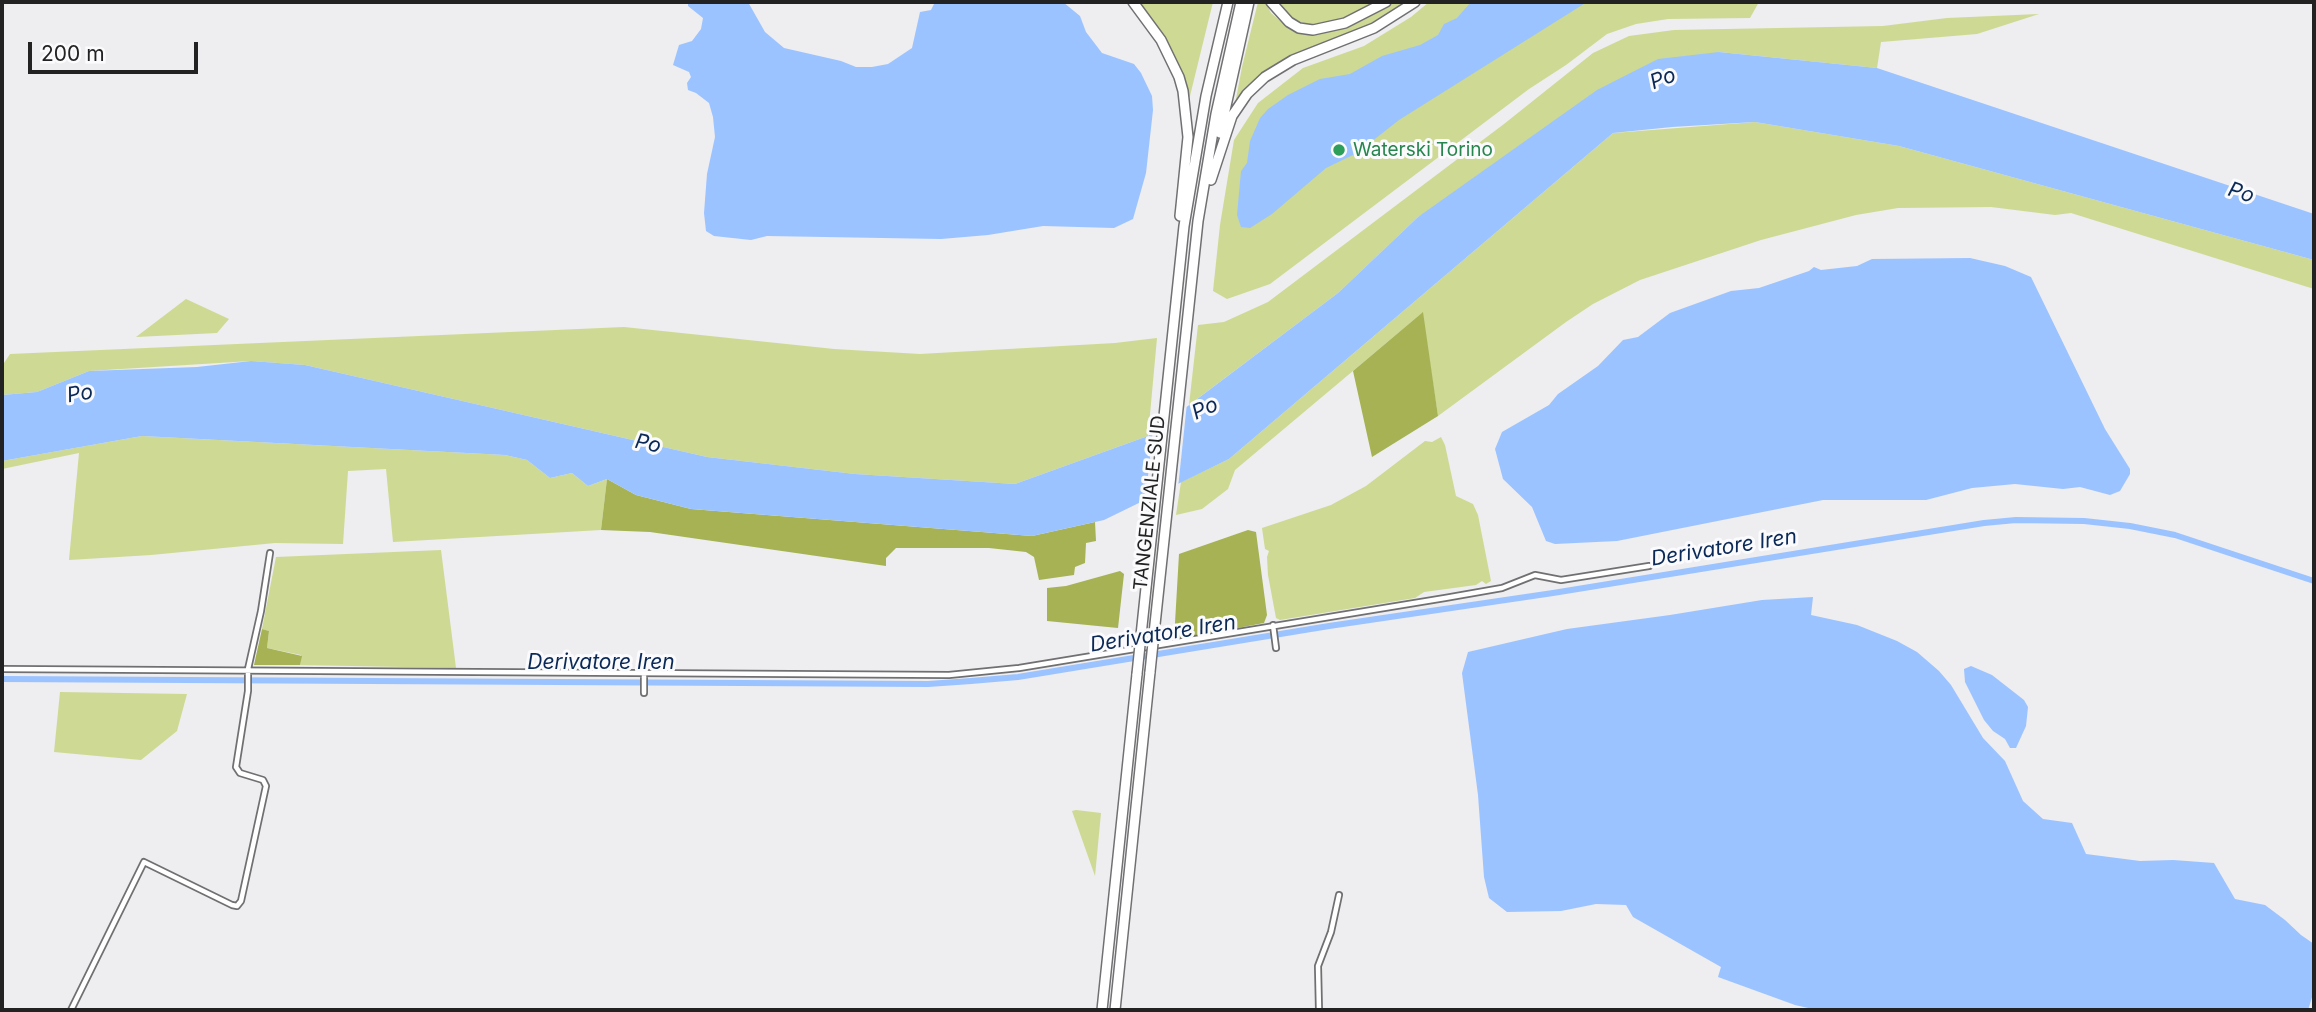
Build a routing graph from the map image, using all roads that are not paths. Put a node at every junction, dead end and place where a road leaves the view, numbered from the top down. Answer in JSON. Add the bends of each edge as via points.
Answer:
{"nodes":[{"id":1,"x":1133,"y":2,"type":"edge"},
{"id":2,"x":1228,"y":2,"type":"edge"},
{"id":3,"x":1241,"y":2,"type":"edge"},
{"id":4,"x":1250,"y":2,"type":"edge"},
{"id":5,"x":1271,"y":2,"type":"edge"},
{"id":6,"x":1386,"y":2,"type":"edge"},
{"id":7,"x":1415,"y":2,"type":"edge"},
{"id":8,"x":1211,"y":180,"type":"junction"},
{"id":9,"x":1194,"y":247,"type":"junction"},
{"id":10,"x":1181,"y":249,"type":"junction"},
{"id":11,"x":270,"y":553,"type":"dead end"},
{"id":12,"x":1649,"y":566,"type":"dead end"},
{"id":13,"x":1273,"y":625,"type":"junction"},
{"id":14,"x":1276,"y":648,"type":"dead end"},
{"id":15,"x":640,"y":666,"type":"dead end"},
{"id":16,"x":2,"y":669,"type":"edge"},
{"id":17,"x":248,"y":669,"type":"junction"},
{"id":18,"x":643,"y":674,"type":"junction"},
{"id":19,"x":644,"y":694,"type":"dead end"},
{"id":20,"x":1339,"y":895,"type":"dead end"},
{"id":21,"x":71,"y":1010,"type":"edge"},
{"id":22,"x":1102,"y":1010,"type":"edge"},
{"id":23,"x":1115,"y":1010,"type":"edge"},
{"id":24,"x":1319,"y":1010,"type":"edge"}],
"edges":[{"from":1,"to":10,"type":"highway","via":[[1161,40],[1183,91],[1188,137]]},
{"from":2,"to":10,"type":"highway","name":"TANGENZIALE SUD","via":[[1198,140]]},
{"from":3,"to":9,"type":"highway","name":"TANGENZIALE SUD"},
{"from":4,"to":8,"type":"highway"},
{"from":5,"to":6,"type":"highway","via":[[1289,22],[1313,30],[1345,23]]},
{"from":7,"to":8,"type":"highway","via":[[1374,28],[1285,64],[1265,77],[1232,116]]},
{"from":8,"to":9,"type":"highway"},
{"from":9,"to":23,"type":"highway","name":"TANGENZIALE SUD","bridge":true},
{"from":10,"to":22,"type":"highway","name":"TANGENZIALE SUD","bridge":true},
{"from":11,"to":17,"type":"street"},
{"from":12,"to":13,"type":"street","via":[[1561,580],[1535,575],[1502,588]]},
{"from":13,"to":14,"type":"street"},
{"from":13,"to":18,"type":"street","via":[[1019,668],[949,675]]},
{"from":15,"to":18,"type":"street"},
{"from":16,"to":17,"type":"street"},
{"from":17,"to":18,"type":"street"},
{"from":17,"to":21,"type":"street","via":[[236,767],[266,786],[241,901],[232,905],[144,862]]},
{"from":18,"to":19,"type":"street"},
{"from":20,"to":24,"type":"street","via":[[1318,966]]}]}
